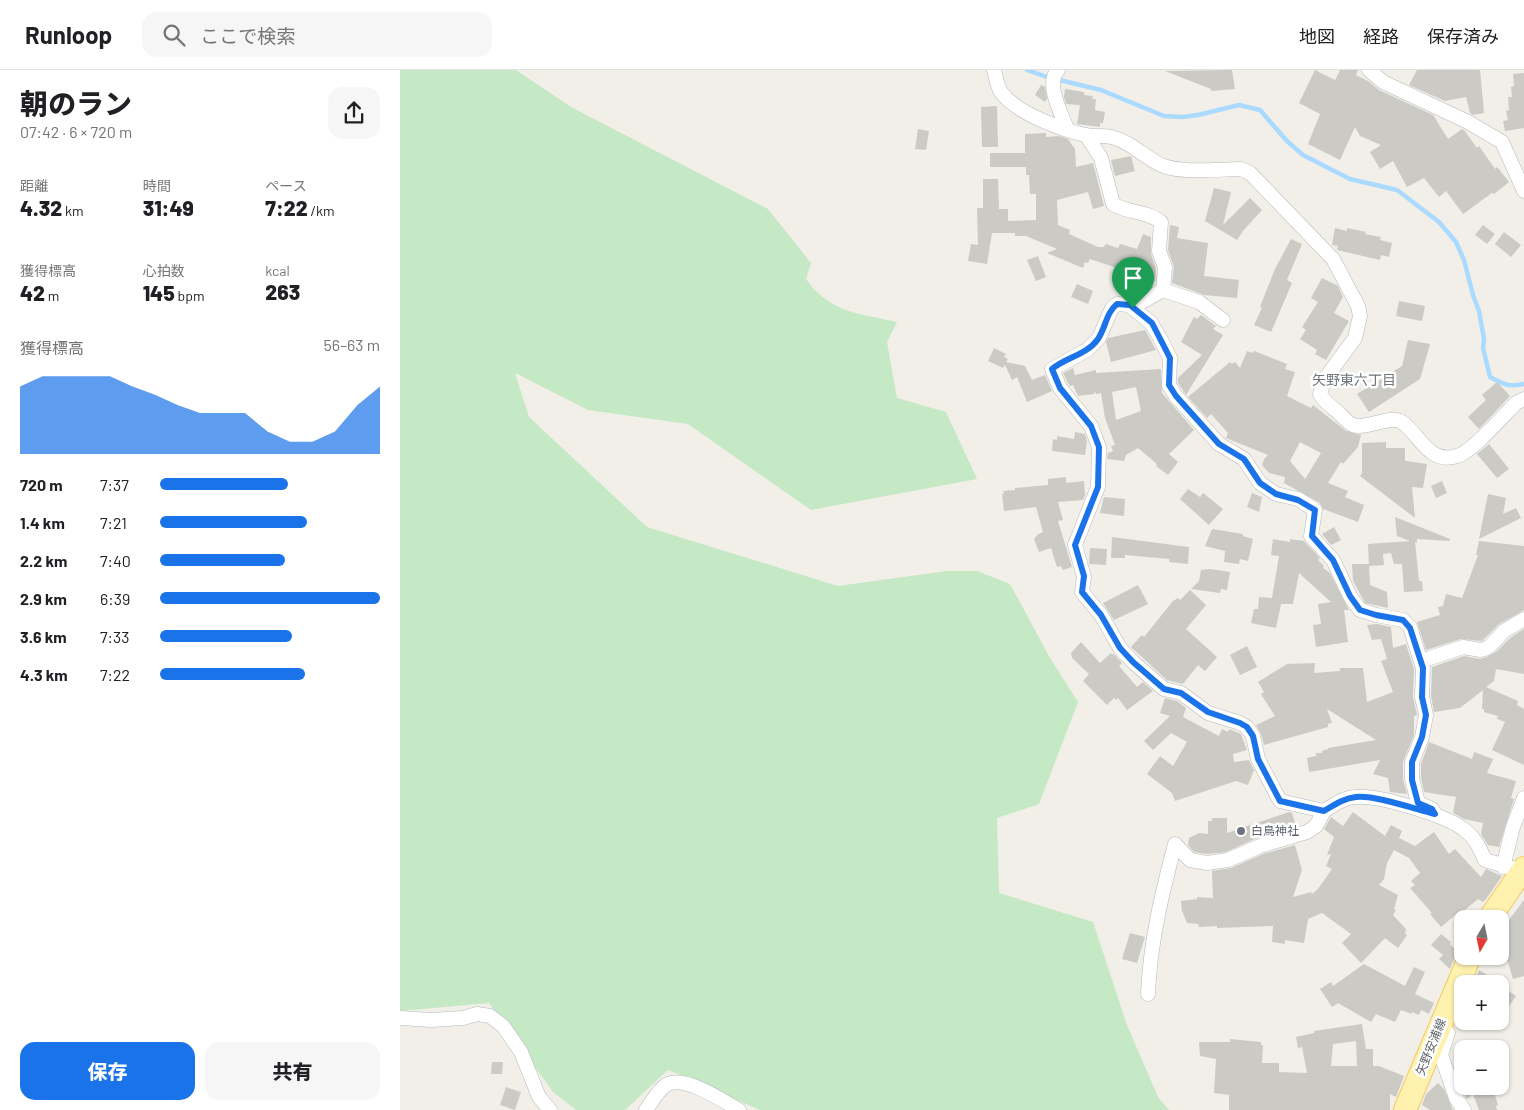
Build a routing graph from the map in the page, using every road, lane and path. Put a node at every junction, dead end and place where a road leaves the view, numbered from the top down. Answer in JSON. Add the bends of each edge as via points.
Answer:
{"nodes":[{"id":1,"x":994,"y":70,"type":"edge"},
{"id":2,"x":1369,"y":70,"type":"edge"},
{"id":3,"x":1054,"y":77,"type":"edge"},
{"id":4,"x":1067,"y":129,"type":"junction"},
{"id":5,"x":1086,"y":135,"type":"junction"},
{"id":6,"x":1524,"y":191,"type":"edge"},
{"id":7,"x":1163,"y":290,"type":"junction"},
{"id":8,"x":1133,"y":308,"type":"junction"},
{"id":9,"x":1223,"y":320,"type":"dead end"},
{"id":10,"x":1524,"y":399,"type":"edge"},
{"id":11,"x":1524,"y":619,"type":"edge"},
{"id":12,"x":1421,"y":661,"type":"junction"},
{"id":13,"x":1524,"y":798,"type":"edge"},
{"id":14,"x":1324,"y":811,"type":"junction"},
{"id":15,"x":1435,"y":814,"type":"junction"},
{"id":16,"x":1516,"y":869,"type":"edge"},
{"id":17,"x":1494,"y":910,"type":"edge"},
{"id":18,"x":1466,"y":965,"type":"edge"},
{"id":19,"x":1148,"y":994,"type":"dead end"},
{"id":20,"x":1445,"y":1013,"type":"junction"},
{"id":21,"x":400,"y":1018,"type":"edge"},
{"id":22,"x":550,"y":1110,"type":"edge"},
{"id":23,"x":646,"y":1110,"type":"edge"},
{"id":24,"x":739,"y":1110,"type":"edge"},
{"id":25,"x":1405,"y":1110,"type":"edge"},
{"id":26,"x":1464,"y":1110,"type":"edge"}],
"edges":[{"from":1,"to":4,"type":"street","via":[[1006,98],[1022,110]]},
{"from":2,"to":6,"type":"street","via":[[1383,82],[1468,122],[1502,142]]},
{"from":3,"to":4,"type":"street"},
{"from":4,"to":5,"type":"street"},
{"from":5,"to":7,"type":"street","via":[[1101,158],[1113,204],[1160,222],[1159,251],[1165,267]]},
{"from":5,"to":10,"type":"street","via":[[1111,136],[1161,165],[1176,169],[1241,169],[1250,173],[1333,260],[1358,306],[1360,316],[1355,338],[1324,380],[1320,394],[1352,424],[1401,422],[1429,451],[1442,457],[1456,457]]},
{"from":7,"to":8,"type":"street"},
{"from":7,"to":9,"type":"street","via":[[1199,302]]},
{"from":8,"to":12,"type":"street","via":[[1152,323],[1170,358],[1169,385],[1176,396],[1219,444],[1244,459],[1260,483],[1276,494],[1298,500],[1315,510],[1312,536],[1333,560],[1350,596],[1360,610],[1403,620],[1410,628]]},
{"from":8,"to":14,"type":"street","via":[[1117,304],[1112,308],[1099,338],[1087,350],[1052,369],[1060,388],[1091,426],[1099,447],[1098,487],[1075,545],[1084,576],[1082,592],[1101,615],[1120,648],[1164,689],[1181,693],[1208,712],[1247,727],[1253,736],[1258,759],[1280,801]]},
{"from":11,"to":12,"type":"street","via":[[1504,631],[1485,649],[1463,647]]},
{"from":12,"to":15,"type":"street","via":[[1426,715],[1412,762],[1412,780],[1418,803],[1432,809]]},
{"from":13,"to":16,"type":"street","via":[[1513,827]]},
{"from":14,"to":15,"type":"street","via":[[1356,796]]},
{"from":14,"to":19,"type":"street","via":[[1316,826],[1307,832],[1260,846],[1228,860],[1190,860],[1175,844],[1161,898]]},
{"from":15,"to":16,"type":"street","via":[[1467,831],[1485,860]]},
{"from":16,"to":17,"type":"main road"},
{"from":18,"to":20,"type":"main road","name":"矢野安浦線"},
{"from":20,"to":25,"type":"main road","name":"矢野安浦線"},
{"from":20,"to":26,"type":"street","via":[[1449,1030],[1441,1054],[1456,1098]]},
{"from":21,"to":22,"type":"street","via":[[431,1020],[477,1014],[490,1016],[503,1026],[521,1052],[539,1098]]},
{"from":23,"to":24,"type":"street","via":[[668,1084],[679,1083],[699,1088]]}]}
